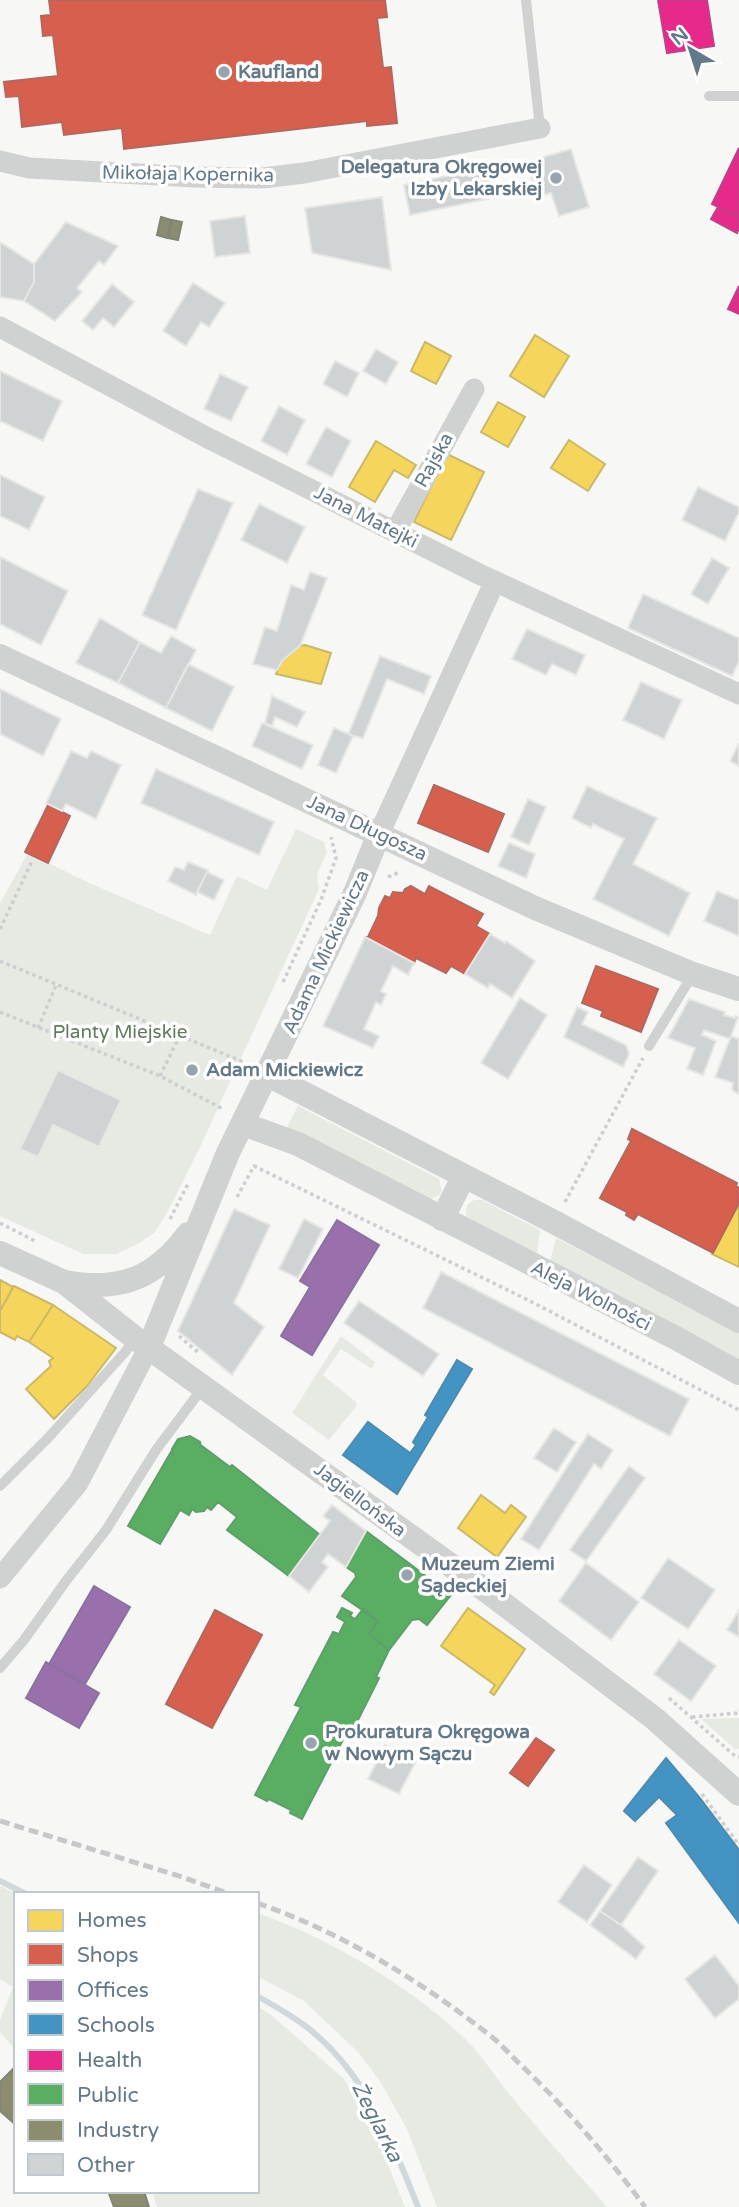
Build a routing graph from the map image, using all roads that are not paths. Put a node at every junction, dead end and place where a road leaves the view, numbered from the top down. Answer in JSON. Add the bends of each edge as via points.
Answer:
{"nodes":[{"id":1,"x":526,"y":0,"type":"edge"},
{"id":2,"x":709,"y":96,"type":"dead end"},
{"id":3,"x":739,"y":96,"type":"edge"},
{"id":4,"x":540,"y":128,"type":"joint"},
{"id":5,"x":0,"y":161,"type":"edge"},
{"id":6,"x":0,"y":327,"type":"edge"},
{"id":7,"x":474,"y":389,"type":"dead end"},
{"id":8,"x":395,"y":532,"type":"junction"},
{"id":9,"x":495,"y":582,"type":"junction"},
{"id":10,"x":0,"y":656,"type":"edge"},
{"id":11,"x":739,"y":694,"type":"edge"},
{"id":12,"x":379,"y":834,"type":"junction"},
{"id":13,"x":693,"y":974,"type":"junction"},
{"id":14,"x":739,"y":989,"type":"edge"},
{"id":15,"x":649,"y":1046,"type":"road end"},
{"id":16,"x":268,"y":1075,"type":"junction"},
{"id":17,"x":243,"y":1124,"type":"junction"},
{"id":18,"x":464,"y":1176,"type":"junction"},
{"id":19,"x":206,"y":1206,"type":"junction"},
{"id":20,"x":442,"y":1219,"type":"junction"},
{"id":21,"x":0,"y":1253,"type":"edge"},
{"id":22,"x":64,"y":1282,"type":"junction"},
{"id":23,"x":739,"y":1321,"type":"edge"},
{"id":24,"x":142,"y":1342,"type":"junction"},
{"id":25,"x":739,"y":1373,"type":"edge"},
{"id":26,"x":204,"y":1387,"type":"junction"},
{"id":27,"x":0,"y":1486,"type":"edge"},
{"id":28,"x":0,"y":1578,"type":"edge"},
{"id":29,"x":0,"y":1668,"type":"edge"},
{"id":30,"x":739,"y":1793,"type":"edge"}],
"edges":[{"from":1,"to":4,"type":"lane"},
{"from":2,"to":3,"type":"lane"},
{"from":4,"to":5,"type":"street","name":"Mikołaja Kopernika","via":[[263,178],[29,167]]},
{"from":6,"to":8,"type":"street","name":"Jana Matejki"},
{"from":7,"to":8,"type":"street","name":"Rajska"},
{"from":8,"to":9,"type":"street","name":"Jana Matejki"},
{"from":9,"to":11,"type":"street","name":"Jana Matejki"},
{"from":9,"to":12,"type":"street","name":"Adama Mickiewicza"},
{"from":10,"to":12,"type":"street","name":"Jana Długosza"},
{"from":12,"to":13,"type":"street","name":"Jana Długosza","via":[[535,908]]},
{"from":12,"to":16,"type":"street","name":"Adama Mickiewicza"},
{"from":13,"to":14,"type":"street","name":"Jana Długosza"},
{"from":13,"to":15,"type":"lane"},
{"from":16,"to":17,"type":"street","name":"Adama Mickiewicza"},
{"from":16,"to":18,"type":"street"},
{"from":17,"to":19,"type":"street","name":"Adama Mickiewicza"},
{"from":17,"to":20,"type":"street","name":"Aleja Wolności","via":[[298,1144]]},
{"from":18,"to":20,"type":"street"},
{"from":18,"to":23,"type":"street"},
{"from":19,"to":22,"type":"street","name":"Adama Mickiewicza","via":[[179,1246],[150,1271],[106,1286]]},
{"from":19,"to":24,"type":"street","name":"Adama Mickiewicza"},
{"from":20,"to":25,"type":"street","name":"Aleja Wolności"},
{"from":21,"to":22,"type":"street","name":"Jagiellońska"},
{"from":22,"to":24,"type":"street","name":"Jagiellońska"},
{"from":24,"to":26,"type":"street","name":"Jagiellońska"},
{"from":24,"to":27,"type":"lane","via":[[126,1351]]},
{"from":24,"to":28,"type":"street","name":"Adama Mickiewicza","via":[[78,1483]]},
{"from":26,"to":29,"type":"lane","via":[[156,1450],[106,1530]]},
{"from":26,"to":30,"type":"street","name":"Jagiellońska","via":[[488,1592],[655,1719]]}]}
